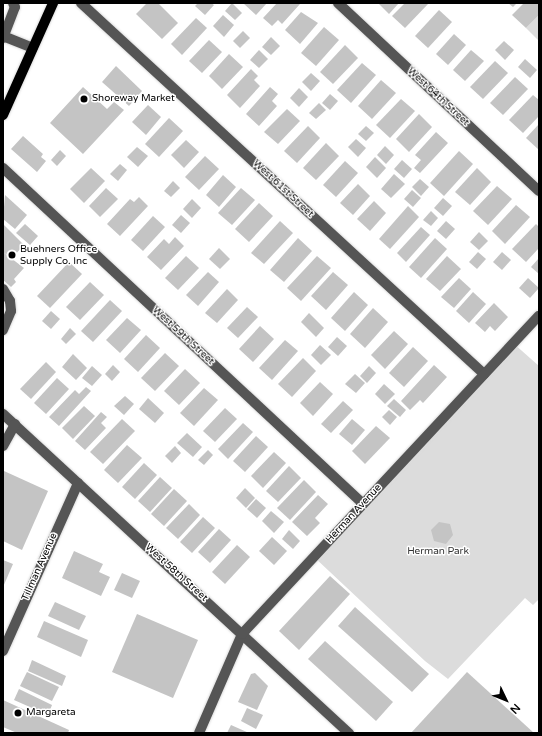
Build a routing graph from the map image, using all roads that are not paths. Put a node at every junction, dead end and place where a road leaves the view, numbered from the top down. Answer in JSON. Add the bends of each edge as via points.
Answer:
{"nodes":[{"id":1,"x":13,"y":3,"type":"edge"},
{"id":2,"x":53,"y":3,"type":"edge"},
{"id":3,"x":81,"y":3,"type":"edge"},
{"id":4,"x":338,"y":3,"type":"edge"},
{"id":5,"x":3,"y":37,"type":"edge"},
{"id":6,"x":33,"y":48,"type":"junction"},
{"id":7,"x":3,"y":115,"type":"edge"},
{"id":8,"x":3,"y":168,"type":"edge"},
{"id":9,"x":539,"y":191,"type":"edge"},
{"id":10,"x":4,"y":290,"type":"edge"},
{"id":11,"x":539,"y":316,"type":"edge"},
{"id":12,"x":3,"y":330,"type":"edge"},
{"id":13,"x":484,"y":374,"type":"junction"},
{"id":14,"x":3,"y":414,"type":"edge"},
{"id":15,"x":15,"y":424,"type":"junction"},
{"id":16,"x":3,"y":446,"type":"edge"},
{"id":17,"x":78,"y":483,"type":"junction"},
{"id":18,"x":363,"y":504,"type":"junction"},
{"id":19,"x":242,"y":634,"type":"junction"},
{"id":20,"x":3,"y":651,"type":"edge"},
{"id":21,"x":199,"y":733,"type":"edge"},
{"id":22,"x":349,"y":733,"type":"edge"}],
"edges":[{"from":1,"to":5,"type":"street","via":[[15,7]]},
{"from":2,"to":6,"type":"main road"},
{"from":3,"to":13,"type":"street","name":"West 61st Street"},
{"from":4,"to":9,"type":"street","name":"West 64th Street"},
{"from":5,"to":6,"type":"street"},
{"from":6,"to":7,"type":"main road"},
{"from":8,"to":18,"type":"street","name":"West 59th Street"},
{"from":10,"to":12,"type":"street","via":[[10,311]]},
{"from":11,"to":13,"type":"street","name":"Herman Avenue"},
{"from":13,"to":18,"type":"street","name":"Herman Avenue"},
{"from":14,"to":15,"type":"street","name":"West 58th Street"},
{"from":15,"to":16,"type":"street"},
{"from":15,"to":17,"type":"street","name":"West 58th Street"},
{"from":17,"to":19,"type":"street","name":"West 58th Street"},
{"from":17,"to":20,"type":"street","name":"Tillman Avenue"},
{"from":18,"to":19,"type":"street","name":"Herman Avenue"},
{"from":19,"to":21,"type":"street","name":"Herman Avenue"},
{"from":19,"to":22,"type":"street","name":"West 58th Street"}]}
